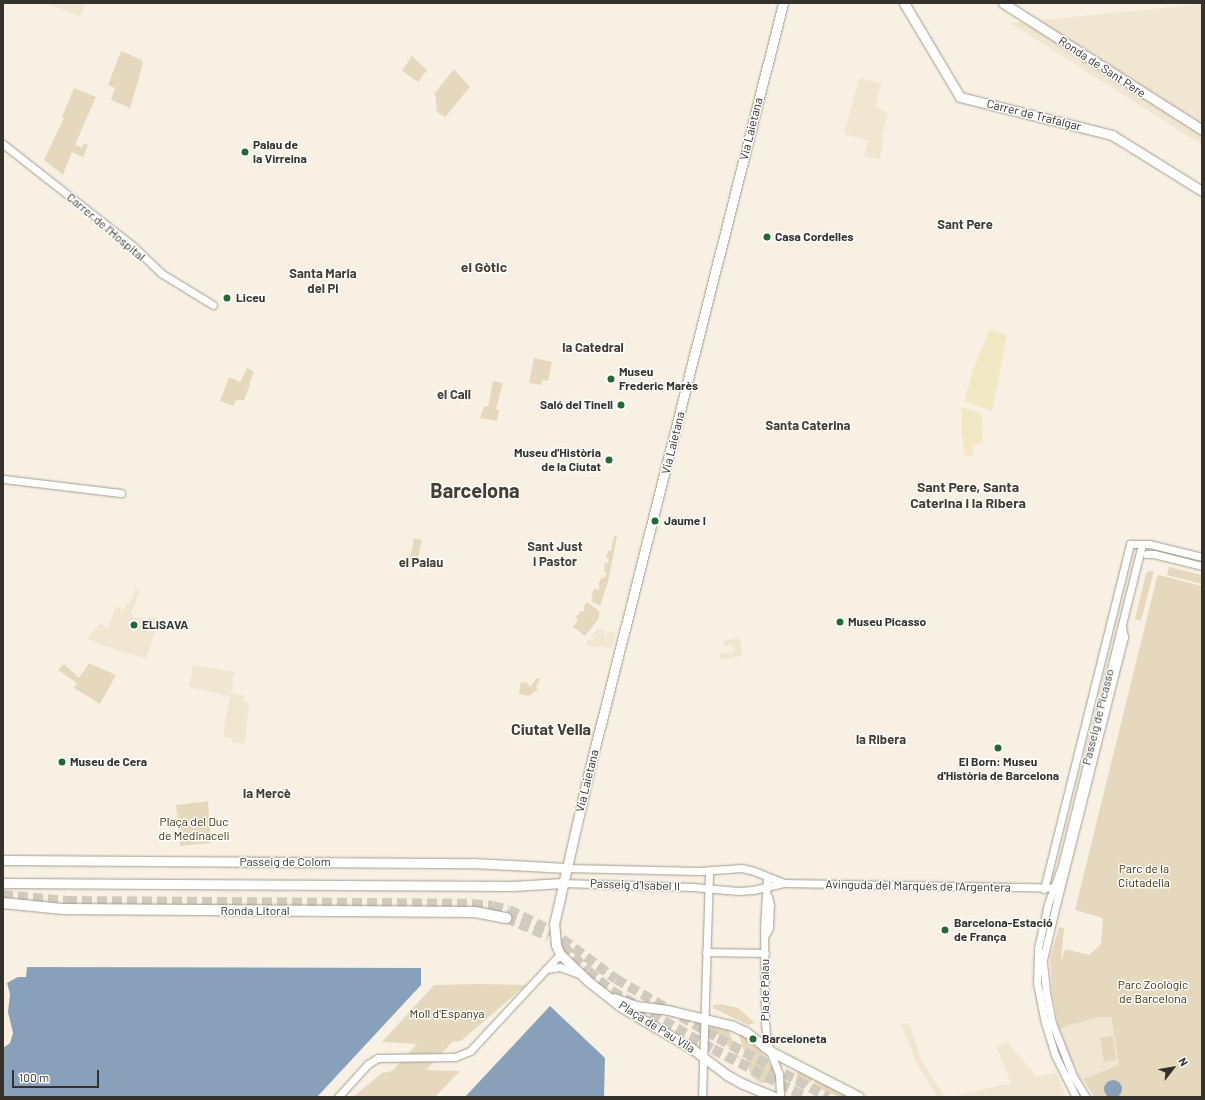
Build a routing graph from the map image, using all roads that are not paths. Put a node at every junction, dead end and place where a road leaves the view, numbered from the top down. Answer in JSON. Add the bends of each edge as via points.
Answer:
{"nodes":[{"id":1,"x":783,"y":3,"type":"edge"},
{"id":2,"x":904,"y":3,"type":"edge"},
{"id":3,"x":1003,"y":3,"type":"edge"},
{"id":4,"x":1202,"y":130,"type":"edge"},
{"id":5,"x":3,"y":144,"type":"edge"},
{"id":6,"x":1202,"y":192,"type":"edge"},
{"id":7,"x":213,"y":305,"type":"dead end"},
{"id":8,"x":3,"y":479,"type":"edge"},
{"id":9,"x":121,"y":493,"type":"dead end"},
{"id":10,"x":1139,"y":544,"type":"junction"},
{"id":11,"x":1146,"y":554,"type":"junction"},
{"id":12,"x":1202,"y":557,"type":"edge"},
{"id":13,"x":1139,"y":560,"type":"junction"},
{"id":14,"x":1202,"y":566,"type":"edge"},
{"id":15,"x":1110,"y":625,"type":"junction"},
{"id":16,"x":1122,"y":627,"type":"junction"},
{"id":17,"x":1091,"y":701,"type":"junction"},
{"id":18,"x":1101,"y":703,"type":"junction"},
{"id":19,"x":3,"y":860,"type":"edge"},
{"id":20,"x":566,"y":868,"type":"junction"},
{"id":21,"x":709,"y":871,"type":"junction"},
{"id":22,"x":767,"y":877,"type":"junction"},
{"id":23,"x":3,"y":883,"type":"edge"},
{"id":24,"x":562,"y":883,"type":"junction"},
{"id":25,"x":783,"y":883,"type":"junction"},
{"id":26,"x":708,"y":888,"type":"junction"},
{"id":27,"x":766,"y":888,"type":"junction"},
{"id":28,"x":1044,"y":889,"type":"junction"},
{"id":29,"x":1057,"y":889,"type":"junction"},
{"id":30,"x":3,"y":903,"type":"edge"},
{"id":31,"x":506,"y":918,"type":"tunnel mouth"},
{"id":32,"x":706,"y":952,"type":"junction"},
{"id":33,"x":765,"y":953,"type":"junction"},
{"id":34,"x":560,"y":954,"type":"junction"},
{"id":35,"x":547,"y":969,"type":"junction"},
{"id":36,"x":580,"y":975,"type":"junction"},
{"id":37,"x":611,"y":998,"type":"junction"},
{"id":38,"x":704,"y":1018,"type":"junction"},
{"id":39,"x":770,"y":1051,"type":"junction"},
{"id":40,"x":703,"y":1056,"type":"junction"},
{"id":41,"x":338,"y":1097,"type":"edge"},
{"id":42,"x":702,"y":1097,"type":"edge"},
{"id":43,"x":774,"y":1097,"type":"edge"},
{"id":44,"x":780,"y":1097,"type":"edge"},
{"id":45,"x":859,"y":1097,"type":"edge"},
{"id":46,"x":1076,"y":1097,"type":"edge"},
{"id":47,"x":1086,"y":1097,"type":"edge"}],
"edges":[{"from":1,"to":20,"type":"main road","name":"Via Laietana"},
{"from":2,"to":6,"type":"main road","name":"Carrer de Trafalgar","via":[[960,97],[1112,135]]},
{"from":3,"to":4,"type":"main road","name":"Ronda de Sant Pere"},
{"from":5,"to":7,"type":"street","name":"Carrer de l'Hospital","via":[[127,240],[161,273]]},
{"from":8,"to":9,"type":"street"},
{"from":10,"to":11,"type":"street"},
{"from":10,"to":12,"type":"street","via":[[1156,545]]},
{"from":10,"to":13,"type":"street","name":"Passeig de Picasso"},
{"from":10,"to":15,"type":"street","via":[[1130,544]]},
{"from":11,"to":13,"type":"street"},
{"from":11,"to":14,"type":"street"},
{"from":13,"to":16,"type":"street","name":"Passeig de Picasso"},
{"from":15,"to":16,"type":"street"},
{"from":15,"to":17,"type":"street"},
{"from":16,"to":18,"type":"street","name":"Passeig de Picasso"},
{"from":16,"to":29,"type":"street","via":[[1124,637]]},
{"from":17,"to":18,"type":"street"},
{"from":17,"to":28,"type":"street"},
{"from":18,"to":29,"type":"street","name":"Passeig de Picasso","via":[[1058,875]]},
{"from":19,"to":20,"type":"main road","name":"Passeig de Colom","via":[[472,863]]},
{"from":20,"to":21,"type":"street","name":"Passeig d'Isabel II"},
{"from":20,"to":24,"type":"main road","name":"Via Laietana"},
{"from":21,"to":22,"type":"street","name":"Avinguda del Marquès de l'Argentera","via":[[742,868]]},
{"from":21,"to":26,"type":"street"},
{"from":22,"to":25,"type":"street","name":"Avinguda del Marquès de l'Argentera"},
{"from":22,"to":27,"type":"street","name":"Pla de Palau"},
{"from":23,"to":24,"type":"main road","name":"Passeig de Colom","via":[[499,886]]},
{"from":24,"to":26,"type":"street","name":"Passeig d'Isabel II"},
{"from":24,"to":34,"type":"main road","name":"Plaça de Pau Vila","via":[[554,924],[556,945]]},
{"from":25,"to":27,"type":"street","name":"Avinguda del Marquès de l'Argentera"},
{"from":25,"to":28,"type":"street","name":"Avinguda del Marquès de l'Argentera"},
{"from":26,"to":27,"type":"street","name":"Avinguda del Marquès de l'Argentera","via":[[738,891]]},
{"from":26,"to":32,"type":"street"},
{"from":27,"to":33,"type":"street","name":"Pla de Palau"},
{"from":28,"to":29,"type":"street","name":"Avinguda del Marquès de l'Argentera"},
{"from":29,"to":46,"type":"street","via":[[1038,948],[1037,983],[1053,1049]]},
{"from":29,"to":47,"type":"street","via":[[1043,960],[1046,991],[1052,1023],[1073,1076]]},
{"from":30,"to":31,"type":"highway","name":"Ronda Litoral","via":[[63,909],[475,912]]},
{"from":32,"to":33,"type":"street","name":"Pla de Palau"},
{"from":32,"to":38,"type":"street"},
{"from":33,"to":39,"type":"street","name":"Pla de Palau","via":[[765,1023]]},
{"from":34,"to":35,"type":"street"},
{"from":34,"to":36,"type":"main road","name":"Plaça de Pau Vila"},
{"from":35,"to":36,"type":"street","via":[[560,967]]},
{"from":35,"to":41,"type":"street","via":[[467,1053],[455,1056],[378,1058],[368,1064]]},
{"from":36,"to":37,"type":"main road","name":"Plaça de Pau Vila"},
{"from":37,"to":38,"type":"main road","name":"Plaça de Pau Vila","via":[[636,1006]]},
{"from":37,"to":40,"type":"main road","name":"Plaça de Pau Vila","via":[[636,1017]]},
{"from":38,"to":39,"type":"main road","name":"Plaça de Pau Vila","via":[[746,1032]]},
{"from":38,"to":40,"type":"street","name":"Plaça de Pau Vila"},
{"from":39,"to":44,"type":"street","via":[[779,1075]]},
{"from":39,"to":45,"type":"main road","name":"Plaça de Pau Vila"},
{"from":40,"to":42,"type":"street","name":"Plaça de Pau Vila"},
{"from":40,"to":43,"type":"main road","name":"Plaça de Pau Vila","via":[[735,1080]]}]}
